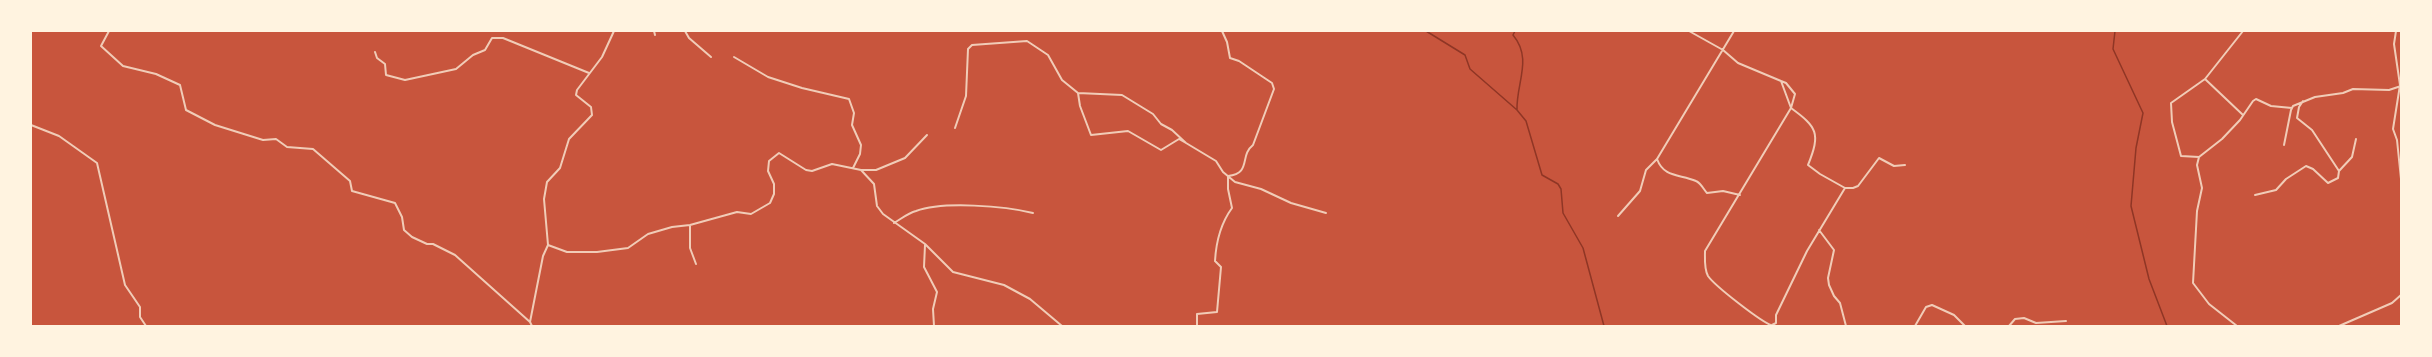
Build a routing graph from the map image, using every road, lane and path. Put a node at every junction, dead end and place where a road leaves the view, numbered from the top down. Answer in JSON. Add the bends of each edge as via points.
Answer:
{"nodes":[{"id":1,"x":109,"y":31,"type":"edge"},
{"id":2,"x":614,"y":31,"type":"edge"},
{"id":3,"x":654,"y":31,"type":"edge"},
{"id":4,"x":685,"y":31,"type":"edge"},
{"id":5,"x":1222,"y":31,"type":"edge"},
{"id":6,"x":1689,"y":31,"type":"edge"},
{"id":7,"x":1734,"y":31,"type":"edge"},
{"id":8,"x":2243,"y":31,"type":"edge"},
{"id":9,"x":2396,"y":31,"type":"edge"},
{"id":10,"x":655,"y":35,"type":"dead end"},
{"id":11,"x":1723,"y":50,"type":"junction"},
{"id":12,"x":375,"y":52,"type":"dead end"},
{"id":13,"x":711,"y":57,"type":"dead end"},
{"id":14,"x":734,"y":57,"type":"dead end"},
{"id":15,"x":589,"y":73,"type":"junction"},
{"id":16,"x":2205,"y":79,"type":"junction"},
{"id":17,"x":1781,"y":81,"type":"junction"},
{"id":18,"x":2400,"y":85,"type":"edge"},
{"id":19,"x":1078,"y":93,"type":"junction"},
{"id":20,"x":2304,"y":100,"type":"junction"},
{"id":21,"x":1791,"y":108,"type":"junction"},
{"id":22,"x":2292,"y":108,"type":"junction"},
{"id":23,"x":2243,"y":115,"type":"junction"},
{"id":24,"x":31,"y":125,"type":"edge"},
{"id":25,"x":955,"y":128,"type":"dead end"},
{"id":26,"x":927,"y":135,"type":"dead end"},
{"id":27,"x":2356,"y":139,"type":"dead end"},
{"id":28,"x":1186,"y":143,"type":"junction"},
{"id":29,"x":2284,"y":145,"type":"dead end"},
{"id":30,"x":2199,"y":157,"type":"junction"},
{"id":31,"x":1657,"y":159,"type":"junction"},
{"id":32,"x":1905,"y":165,"type":"dead end"},
{"id":33,"x":853,"y":168,"type":"junction"},
{"id":34,"x":860,"y":170,"type":"junction"},
{"id":35,"x":2339,"y":171,"type":"junction"},
{"id":36,"x":1228,"y":176,"type":"junction"},
{"id":37,"x":2401,"y":179,"type":"edge"},
{"id":38,"x":1845,"y":188,"type":"junction"},
{"id":39,"x":1740,"y":194,"type":"junction"},
{"id":40,"x":2255,"y":195,"type":"dead end"},
{"id":41,"x":1033,"y":213,"type":"dead end"},
{"id":42,"x":1326,"y":213,"type":"dead end"},
{"id":43,"x":1618,"y":216,"type":"dead end"},
{"id":44,"x":894,"y":223,"type":"junction"},
{"id":45,"x":690,"y":225,"type":"junction"},
{"id":46,"x":1819,"y":230,"type":"junction"},
{"id":47,"x":925,"y":244,"type":"junction"},
{"id":48,"x":548,"y":245,"type":"junction"},
{"id":49,"x":696,"y":264,"type":"dead end"},
{"id":50,"x":2401,"y":295,"type":"edge"},
{"id":51,"x":2066,"y":321,"type":"dead end"},
{"id":52,"x":530,"y":322,"type":"junction"},
{"id":53,"x":146,"y":326,"type":"edge"},
{"id":54,"x":532,"y":326,"type":"edge"},
{"id":55,"x":934,"y":326,"type":"edge"},
{"id":56,"x":1062,"y":326,"type":"edge"},
{"id":57,"x":1197,"y":326,"type":"edge"},
{"id":58,"x":1772,"y":326,"type":"edge"},
{"id":59,"x":1846,"y":326,"type":"edge"},
{"id":60,"x":1915,"y":326,"type":"edge"},
{"id":61,"x":1965,"y":326,"type":"edge"},
{"id":62,"x":2009,"y":326,"type":"edge"},
{"id":63,"x":2237,"y":326,"type":"edge"},
{"id":64,"x":2339,"y":326,"type":"edge"}],
"edges":[{"from":1,"to":52,"type":"street","via":[[101,46],[123,66],[156,74],[180,85],[186,110],[215,124],[263,140],[276,139],[288,147],[313,148],[350,181],[352,191],[395,203],[402,217],[404,230],[412,237],[455,255]]},
{"from":2,"to":15,"type":"street","via":[[602,57]]},
{"from":3,"to":10,"type":"street"},
{"from":4,"to":13,"type":"street","via":[[689,38]]},
{"from":5,"to":36,"type":"street","via":[[1230,58],[1239,61],[1272,83],[1274,89],[1253,145],[1247,149],[1243,169],[1237,175]]},
{"from":6,"to":11,"type":"street"},
{"from":7,"to":11,"type":"street"},
{"from":8,"to":16,"type":"street"},
{"from":9,"to":18,"type":"street","via":[[2394,44]]},
{"from":11,"to":17,"type":"street","via":[[1738,63]]},
{"from":11,"to":31,"type":"street"},
{"from":12,"to":15,"type":"street","via":[[377,58],[386,64],[386,75],[405,80],[456,69],[473,55],[485,50],[492,38],[503,38]]},
{"from":14,"to":33,"type":"street","via":[[768,77],[847,98],[852,102],[852,125],[861,145],[860,154]]},
{"from":15,"to":48,"type":"street","via":[[576,95],[591,107],[592,115],[569,139],[560,168],[547,182],[544,199]]},
{"from":16,"to":23,"type":"street"},
{"from":16,"to":30,"type":"street","via":[[2171,103],[2172,122],[2181,156]]},
{"from":17,"to":21,"type":"street"},
{"from":17,"to":21,"type":"street","via":[[1796,94]]},
{"from":18,"to":20,"type":"street","via":[[2390,90],[2353,90]]},
{"from":18,"to":37,"type":"street","via":[[2393,129],[2397,140]]},
{"from":19,"to":25,"type":"street","via":[[1062,80],[1048,55],[1027,40],[972,45],[968,49],[966,96]]},
{"from":19,"to":28,"type":"street","via":[[1122,95],[1153,114],[1160,124],[1172,130]]},
{"from":19,"to":28,"type":"street","via":[[1091,135],[1128,131],[1162,150],[1179,139]]},
{"from":20,"to":22,"type":"street"},
{"from":20,"to":35,"type":"street","via":[[2299,107],[2297,118],[2312,130]]},
{"from":21,"to":38,"type":"street","via":[[1810,122],[1817,133],[1808,165]]},
{"from":21,"to":39,"type":"street"},
{"from":22,"to":23,"type":"street","via":[[2271,106],[2256,99]]},
{"from":22,"to":29,"type":"street"},
{"from":23,"to":30,"type":"street","via":[[2222,139]]},
{"from":24,"to":53,"type":"street","via":[[59,136],[97,163],[125,285],[140,307],[140,317]]},
{"from":26,"to":34,"type":"street","via":[[895,164],[876,170]]},
{"from":27,"to":35,"type":"street","via":[[2352,157]]},
{"from":28,"to":36,"type":"street","via":[[1216,161]]},
{"from":30,"to":63,"type":"street","via":[[2197,165],[2202,188],[2197,211],[2193,282],[2209,304]]},
{"from":31,"to":39,"type":"street","via":[[1660,167],[1668,174],[1698,182],[1707,193],[1723,191]]},
{"from":31,"to":43,"type":"street","via":[[1646,170],[1640,191]]},
{"from":32,"to":38,"type":"street","via":[[1894,166],[1880,158],[1858,186]]},
{"from":33,"to":34,"type":"street"},
{"from":33,"to":45,"type":"street","via":[[832,164],[806,170],[779,153],[769,161],[768,171],[774,184],[774,194],[770,203],[751,214],[737,212]]},
{"from":34,"to":44,"type":"street","via":[[874,184],[877,206]]},
{"from":35,"to":40,"type":"street","via":[[2338,178],[2328,183],[2306,166],[2286,179],[2276,190]]},
{"from":36,"to":42,"type":"street","via":[[1245,186],[1261,189],[1291,203]]},
{"from":36,"to":57,"type":"street","via":[[1232,208],[1216,245],[1215,261],[1221,268],[1217,312],[1197,314]]},
{"from":38,"to":46,"type":"street"},
{"from":39,"to":58,"type":"street","via":[[1706,251],[1705,265],[1708,276],[1744,307]]},
{"from":41,"to":44,"type":"street","via":[[989,207],[937,206],[916,211]]},
{"from":44,"to":47,"type":"street"},
{"from":45,"to":48,"type":"street","via":[[648,234],[628,248],[567,252]]},
{"from":45,"to":49,"type":"street","via":[[690,248]]},
{"from":46,"to":58,"type":"street","via":[[1776,315],[1776,324]]},
{"from":46,"to":59,"type":"street","via":[[1834,250],[1829,285],[1840,303]]},
{"from":47,"to":55,"type":"street","via":[[924,267],[937,292],[933,309]]},
{"from":47,"to":56,"type":"street","via":[[953,272],[1004,285],[1030,299]]},
{"from":48,"to":52,"type":"street"},
{"from":50,"to":64,"type":"street","via":[[2392,303]]},
{"from":51,"to":62,"type":"street","via":[[2036,323],[2024,318],[2015,319]]},
{"from":52,"to":54,"type":"street"},
{"from":60,"to":61,"type":"street","via":[[1926,307],[1932,305],[1954,315]]}]}
